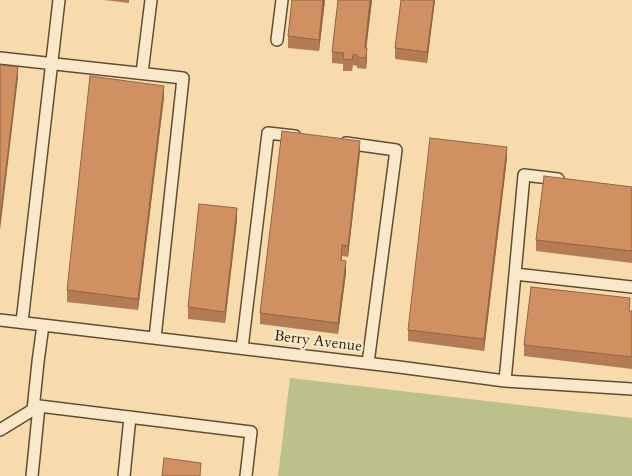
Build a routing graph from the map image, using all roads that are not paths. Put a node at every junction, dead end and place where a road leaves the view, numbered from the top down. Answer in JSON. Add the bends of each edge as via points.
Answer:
{"nodes":[{"id":1,"x":59,"y":0,"type":"edge"},
{"id":2,"x":151,"y":0,"type":"edge"},
{"id":3,"x":282,"y":0,"type":"edge"},
{"id":4,"x":277,"y":40,"type":"dead end"},
{"id":5,"x":0,"y":58,"type":"edge"},
{"id":6,"x":52,"y":63,"type":"junction"},
{"id":7,"x":142,"y":73,"type":"junction"},
{"id":8,"x":308,"y":138,"type":"edge"},
{"id":9,"x":337,"y":142,"type":"edge"},
{"id":10,"x":573,"y":180,"type":"edge"},
{"id":11,"x":514,"y":274,"type":"junction"},
{"id":12,"x":632,"y":287,"type":"edge"},
{"id":13,"x":0,"y":320,"type":"edge"},
{"id":14,"x":22,"y":322,"type":"junction"},
{"id":15,"x":43,"y":325,"type":"junction"},
{"id":16,"x":155,"y":338,"type":"junction"},
{"id":17,"x":242,"y":348,"type":"junction"},
{"id":18,"x":368,"y":363,"type":"junction"},
{"id":19,"x":504,"y":381,"type":"junction"},
{"id":20,"x":632,"y":389,"type":"edge"},
{"id":21,"x":36,"y":408,"type":"junction"},
{"id":22,"x":130,"y":417,"type":"junction"},
{"id":23,"x":0,"y":430,"type":"edge"},
{"id":24,"x":32,"y":476,"type":"edge"},
{"id":25,"x":124,"y":476,"type":"edge"},
{"id":26,"x":246,"y":476,"type":"edge"}],
"edges":[{"from":1,"to":6,"type":"street"},
{"from":2,"to":7,"type":"street"},
{"from":3,"to":4,"type":"street"},
{"from":5,"to":6,"type":"street"},
{"from":6,"to":7,"type":"street"},
{"from":6,"to":14,"type":"street"},
{"from":7,"to":16,"type":"street","via":[[183,78]]},
{"from":8,"to":17,"type":"street","via":[[268,133]]},
{"from":9,"to":18,"type":"street","via":[[396,150]]},
{"from":10,"to":11,"type":"street","via":[[524,175]]},
{"from":11,"to":12,"type":"street"},
{"from":11,"to":19,"type":"street"},
{"from":13,"to":14,"type":"street","name":"Berry Avenue"},
{"from":14,"to":15,"type":"street","name":"Berry Avenue"},
{"from":15,"to":16,"type":"street","name":"Berry Avenue"},
{"from":15,"to":21,"type":"street"},
{"from":16,"to":17,"type":"street","name":"Berry Avenue"},
{"from":17,"to":18,"type":"street","name":"Berry Avenue"},
{"from":18,"to":19,"type":"street","name":"Berry Avenue"},
{"from":19,"to":20,"type":"street","name":"Berry Avenue"},
{"from":21,"to":22,"type":"street"},
{"from":21,"to":23,"type":"street"},
{"from":21,"to":24,"type":"street"},
{"from":22,"to":25,"type":"street"},
{"from":22,"to":26,"type":"street","via":[[251,432]]}]}
